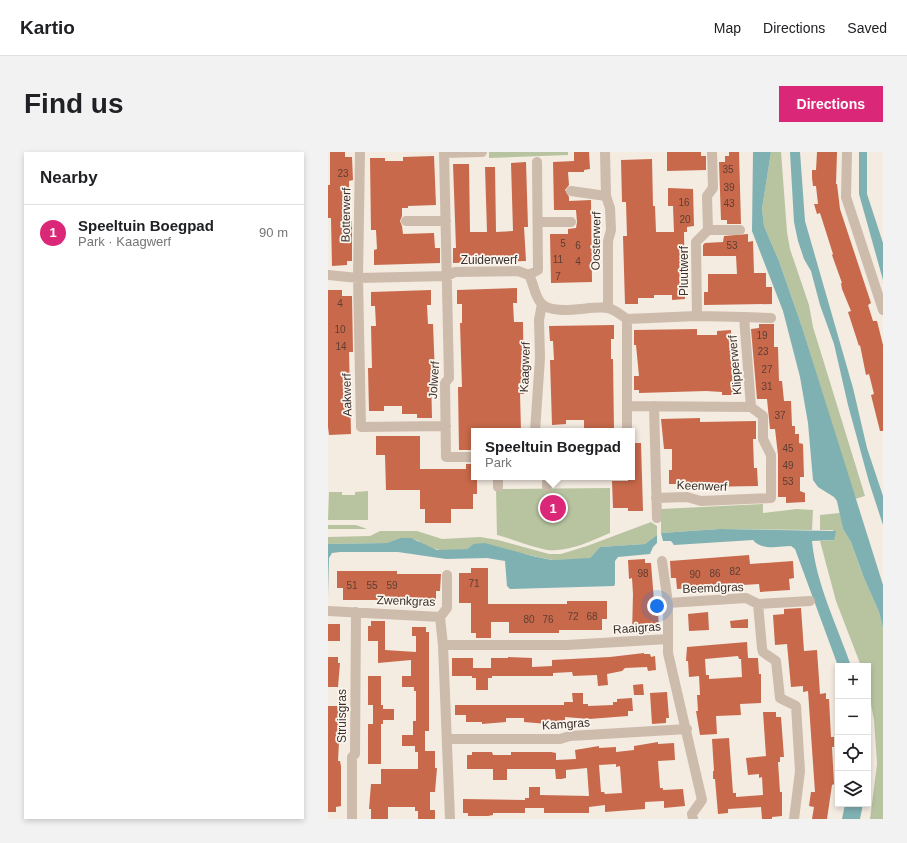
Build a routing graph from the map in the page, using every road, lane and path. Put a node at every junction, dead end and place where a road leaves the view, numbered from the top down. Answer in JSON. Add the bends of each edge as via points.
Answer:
{"nodes":[{"id":1,"x":360,"y":152,"type":"edge"},
{"id":2,"x":444,"y":152,"type":"edge"},
{"id":3,"x":482,"y":152,"type":"edge"},
{"id":4,"x":605,"y":152,"type":"edge"},
{"id":5,"x":712,"y":152,"type":"edge"},
{"id":6,"x":847,"y":152,"type":"edge"},
{"id":7,"x":537,"y":162,"type":"dead end"},
{"id":8,"x":571,"y":191,"type":"dead end"},
{"id":9,"x":606,"y":196,"type":"junction"},
{"id":10,"x":406,"y":221,"type":"dead end"},
{"id":11,"x":446,"y":221,"type":"junction"},
{"id":12,"x":538,"y":222,"type":"junction"},
{"id":13,"x":571,"y":222,"type":"dead end"},
{"id":14,"x":708,"y":230,"type":"junction"},
{"id":15,"x":740,"y":230,"type":"dead end"},
{"id":16,"x":328,"y":275,"type":"edge"},
{"id":17,"x":529,"y":275,"type":"junction"},
{"id":18,"x":447,"y":276,"type":"junction"},
{"id":19,"x":358,"y":278,"type":"junction"},
{"id":20,"x":542,"y":304,"type":"junction"},
{"id":21,"x":608,"y":308,"type":"junction"},
{"id":22,"x":883,"y":310,"type":"edge"},
{"id":23,"x":698,"y":316,"type":"junction"},
{"id":24,"x":744,"y":317,"type":"junction"},
{"id":25,"x":627,"y":318,"type":"junction"},
{"id":26,"x":771,"y":318,"type":"dead end"},
{"id":27,"x":627,"y":406,"type":"junction"},
{"id":28,"x":654,"y":406,"type":"junction"},
{"id":29,"x":751,"y":407,"type":"junction"},
{"id":30,"x":446,"y":426,"type":"junction"},
{"id":31,"x":535,"y":428,"type":"edge"},
{"id":32,"x":627,"y":428,"type":"edge"},
{"id":33,"x":471,"y":456,"type":"edge"},
{"id":34,"x":656,"y":498,"type":"junction"},
{"id":35,"x":771,"y":498,"type":"joint"},
{"id":36,"x":657,"y":518,"type":"dead end"},
{"id":37,"x":662,"y":561,"type":"dead end"},
{"id":38,"x":447,"y":575,"type":"dead end"},
{"id":39,"x":810,"y":601,"type":"dead end"},
{"id":40,"x":668,"y":603,"type":"junction"},
{"id":41,"x":758,"y":604,"type":"junction"},
{"id":42,"x":328,"y":611,"type":"edge"},
{"id":43,"x":356,"y":612,"type":"junction"},
{"id":44,"x":440,"y":617,"type":"junction"},
{"id":45,"x":668,"y":638,"type":"junction"},
{"id":46,"x":443,"y":645,"type":"junction"},
{"id":47,"x":687,"y":729,"type":"junction"},
{"id":48,"x":447,"y":739,"type":"junction"},
{"id":49,"x":352,"y":819,"type":"edge"},
{"id":50,"x":450,"y":819,"type":"edge"},
{"id":51,"x":693,"y":819,"type":"edge"},
{"id":52,"x":794,"y":819,"type":"edge"}],
"edges":[{"from":1,"to":19,"type":"street","name":"Botterwerf"},
{"from":2,"to":3,"type":"street"},
{"from":2,"to":11,"type":"street","name":"Jolwerf"},
{"from":4,"to":9,"type":"street","name":"Oosterwerf"},
{"from":5,"to":14,"type":"street","via":[[713,188],[707,196]]},
{"from":6,"to":22,"type":"street","via":[[846,197]]},
{"from":7,"to":12,"type":"street"},
{"from":8,"to":9,"type":"street"},
{"from":9,"to":21,"type":"street","name":"Oosterwerf","via":[[610,208],[611,230],[608,241]]},
{"from":10,"to":11,"type":"street"},
{"from":11,"to":18,"type":"street","name":"Jolwerf"},
{"from":12,"to":13,"type":"street"},
{"from":12,"to":17,"type":"street","via":[[538,270]]},
{"from":14,"to":15,"type":"street"},
{"from":14,"to":23,"type":"street","name":"Pluutwerf","via":[[696,242]]},
{"from":16,"to":19,"type":"street","name":"Zuiderwerf"},
{"from":17,"to":18,"type":"street","name":"Zuiderwerf","via":[[518,271],[455,272]]},
{"from":17,"to":20,"type":"street","name":"Zuiderwerf"},
{"from":18,"to":19,"type":"street","name":"Zuiderwerf"},
{"from":18,"to":30,"type":"street","name":"Jolwerf","via":[[449,378],[445,383]]},
{"from":19,"to":30,"type":"street","name":"Aakwerf","via":[[361,427]]},
{"from":20,"to":21,"type":"street","via":[[552,309]]},
{"from":20,"to":31,"type":"street","name":"Kaagwerf","via":[[539,320],[540,358]]},
{"from":21,"to":25,"type":"street"},
{"from":23,"to":24,"type":"street","name":"Klipperwerf"},
{"from":23,"to":25,"type":"street","name":"Klipperwerf"},
{"from":24,"to":26,"type":"street","name":"Klipperwerf"},
{"from":24,"to":29,"type":"street","name":"Klipperwerf"},
{"from":25,"to":27,"type":"street"},
{"from":27,"to":28,"type":"street"},
{"from":27,"to":32,"type":"street"},
{"from":28,"to":29,"type":"street"},
{"from":28,"to":34,"type":"street"},
{"from":29,"to":35,"type":"street","name":"Klipperwerf","via":[[763,416],[764,439],[771,455]]},
{"from":30,"to":33,"type":"street","name":"Jolwerf","via":[[446,457]]},
{"from":34,"to":35,"type":"street","name":"Keenwerf","via":[[687,497],[701,501]]},
{"from":34,"to":36,"type":"street"},
{"from":37,"to":40,"type":"street","name":"Beemdgras"},
{"from":38,"to":44,"type":"street","name":"Zwenkgras","via":[[447,608]]},
{"from":39,"to":41,"type":"street","name":"Beemdgras"},
{"from":40,"to":41,"type":"street","name":"Beemdgras","via":[[746,598]]},
{"from":40,"to":45,"type":"street","name":"Beemdgras"},
{"from":41,"to":52,"type":"street","name":"Beemdgras","via":[[762,648],[763,652],[776,661],[780,698],[796,706],[800,771]]},
{"from":42,"to":43,"type":"street","name":"Zwenkgras"},
{"from":43,"to":44,"type":"street","name":"Zwenkgras"},
{"from":43,"to":49,"type":"street","name":"Struisgras"},
{"from":44,"to":46,"type":"street"},
{"from":45,"to":46,"type":"street","name":"Raaigras","via":[[567,645]]},
{"from":45,"to":47,"type":"street","name":"Raaigras","via":[[668,653]]},
{"from":46,"to":48,"type":"street"},
{"from":47,"to":48,"type":"street","name":"Kamgras","via":[[570,736],[560,739]]},
{"from":47,"to":51,"type":"street","name":"Raaigras","via":[[702,800],[692,814]]},
{"from":48,"to":50,"type":"street"}]}
